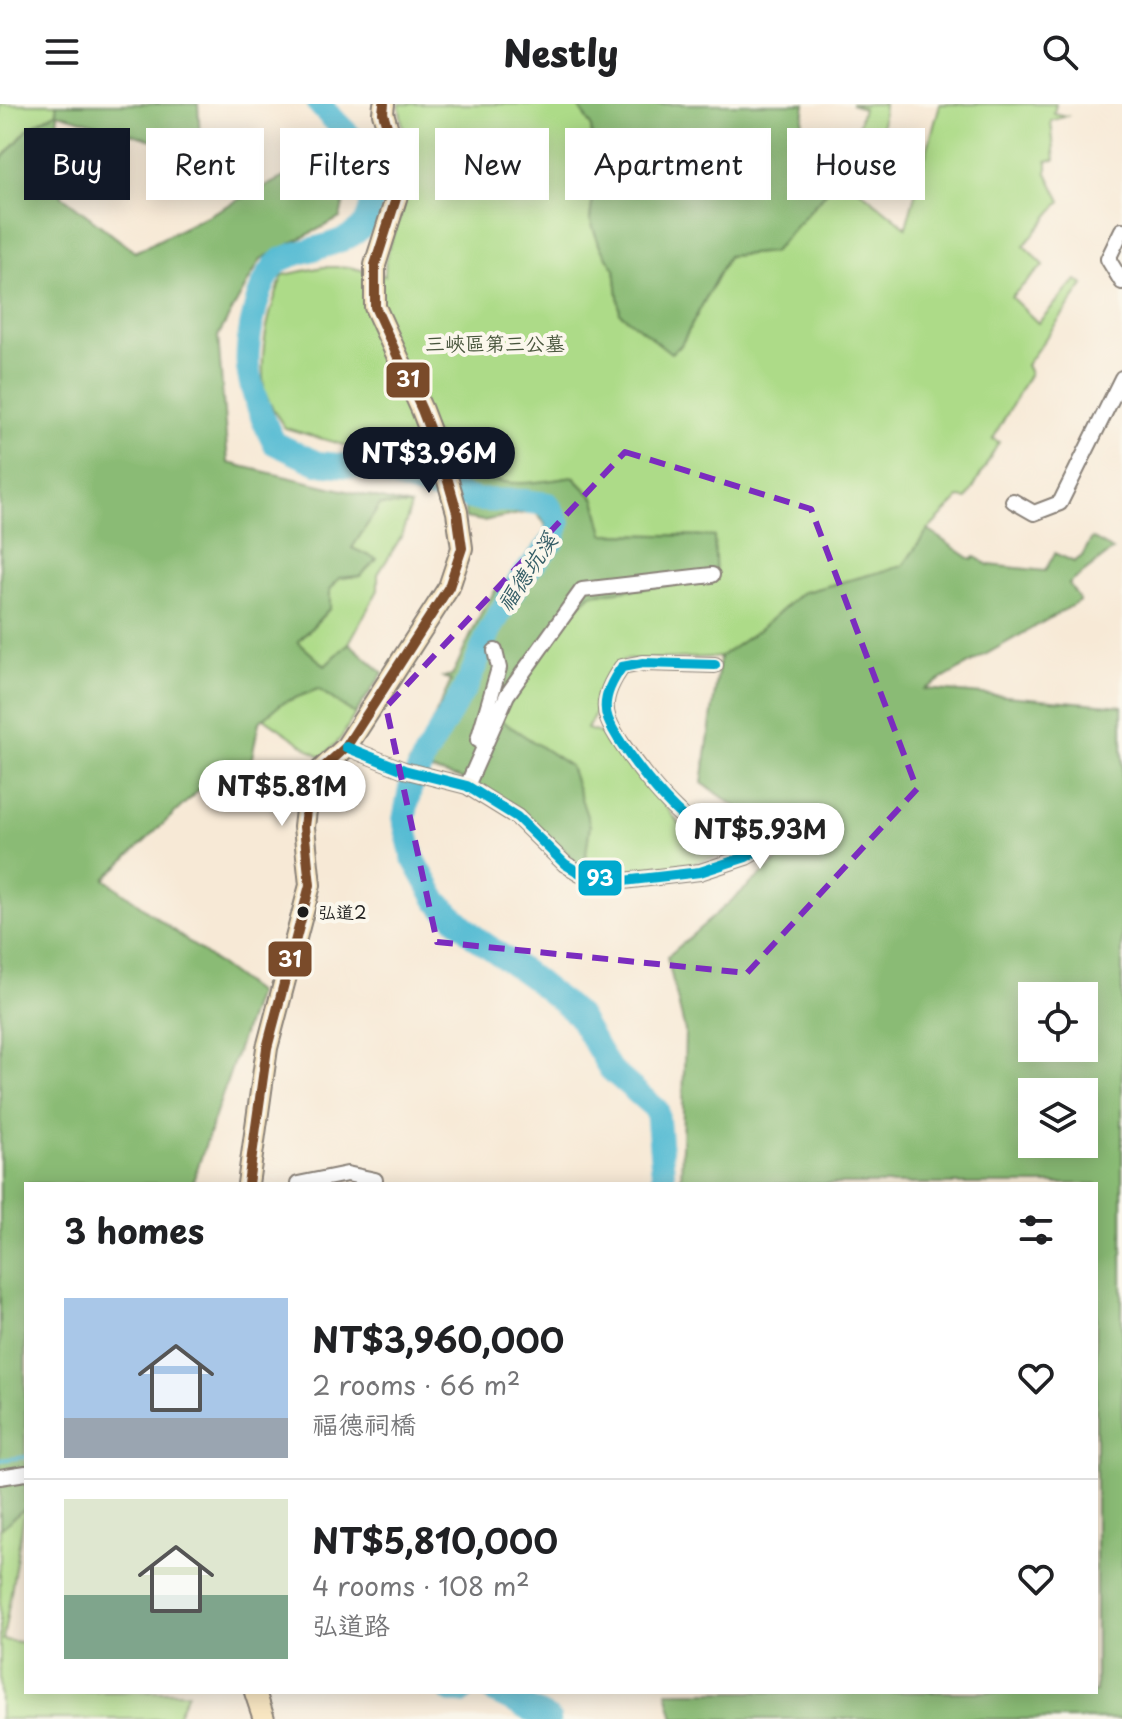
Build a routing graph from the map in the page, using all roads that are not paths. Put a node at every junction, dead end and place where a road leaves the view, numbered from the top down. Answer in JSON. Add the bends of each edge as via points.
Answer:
{"nodes":[{"id":1,"x":384,"y":104,"type":"edge"},
{"id":2,"x":1122,"y":230,"type":"edge"},
{"id":3,"x":1122,"y":282,"type":"edge"},
{"id":4,"x":1122,"y":378,"type":"edge"},
{"id":5,"x":1013,"y":501,"type":"dead end"},
{"id":6,"x":712,"y":575,"type":"dead end"},
{"id":7,"x":495,"y":651,"type":"dead end"},
{"id":8,"x":715,"y":665,"type":"dead end"},
{"id":9,"x":346,"y":747,"type":"junction"},
{"id":10,"x":479,"y":756,"type":"junction"},
{"id":11,"x":467,"y":786,"type":"junction"},
{"id":12,"x":375,"y":1180,"type":"dead end"},
{"id":13,"x":248,"y":1182,"type":"edge"},
{"id":14,"x":313,"y":1182,"type":"edge"},
{"id":15,"x":24,"y":1473,"type":"edge"},
{"id":16,"x":0,"y":1477,"type":"edge"},
{"id":17,"x":256,"y":1694,"type":"edge"},
{"id":18,"x":264,"y":1719,"type":"edge"}],
"edges":[{"from":1,"to":9,"type":"street","via":[[399,189],[375,265],[375,307],[444,467],[462,548],[449,587]]},
{"from":2,"to":3,"type":"street","via":[[1108,259]]},
{"from":4,"to":5,"type":"street","via":[[1060,503],[1034,513]]},
{"from":6,"to":10,"type":"street","via":[[582,590],[507,695]]},
{"from":7,"to":10,"type":"street","via":[[499,668],[478,739]]},
{"from":8,"to":11,"type":"street","via":[[622,667],[606,697],[607,718],[623,747],[674,810],[698,827],[750,833],[763,844],[746,857],[700,872],[615,882],[565,864],[517,817]]},
{"from":9,"to":11,"type":"street","via":[[404,770]]},
{"from":9,"to":13,"type":"street","via":[[321,770],[307,802],[310,885],[267,1048]]},
{"from":10,"to":11,"type":"street"},
{"from":12,"to":14,"type":"street","via":[[347,1174]]},
{"from":15,"to":16,"type":"street"},
{"from":17,"to":18,"type":"street"}]}
